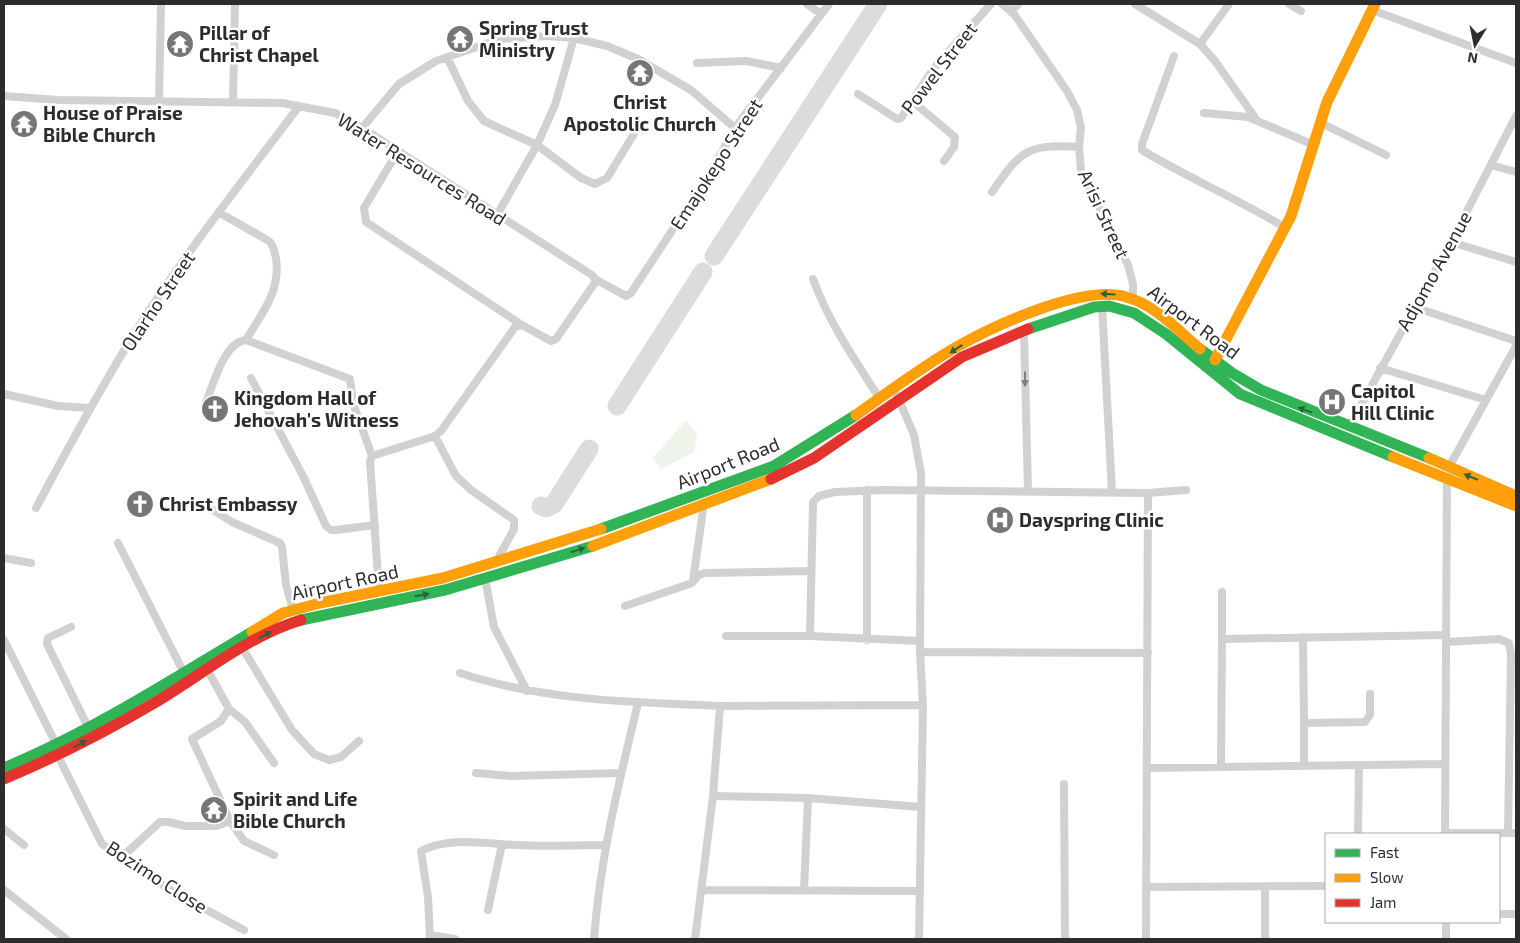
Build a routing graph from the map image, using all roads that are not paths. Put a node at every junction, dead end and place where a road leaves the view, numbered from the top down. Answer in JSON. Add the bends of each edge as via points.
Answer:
{"nodes":[{"id":1,"x":161,"y":4,"type":"edge"},
{"id":2,"x":235,"y":4,"type":"edge"},
{"id":3,"x":807,"y":4,"type":"edge"},
{"id":4,"x":829,"y":4,"type":"edge"},
{"id":5,"x":991,"y":4,"type":"edge"},
{"id":6,"x":1002,"y":4,"type":"edge"},
{"id":7,"x":1018,"y":4,"type":"edge"},
{"id":8,"x":1135,"y":4,"type":"edge"},
{"id":9,"x":1229,"y":4,"type":"edge"},
{"id":10,"x":1289,"y":4,"type":"edge"},
{"id":11,"x":1373,"y":7,"type":"edge"},
{"id":12,"x":1301,"y":11,"type":"dead end"},
{"id":13,"x":1011,"y":12,"type":"junction"},
{"id":14,"x":821,"y":14,"type":"junction"},
{"id":15,"x":574,"y":38,"type":"junction"},
{"id":16,"x":1200,"y":44,"type":"junction"},
{"id":17,"x":1174,"y":56,"type":"dead end"},
{"id":18,"x":447,"y":57,"type":"junction"},
{"id":19,"x":697,"y":63,"type":"dead end"},
{"id":20,"x":1516,"y":63,"type":"edge"},
{"id":21,"x":781,"y":68,"type":"junction"},
{"id":22,"x":858,"y":94,"type":"dead end"},
{"id":23,"x":4,"y":96,"type":"edge"},
{"id":24,"x":159,"y":101,"type":"junction"},
{"id":25,"x":233,"y":101,"type":"junction"},
{"id":26,"x":912,"y":101,"type":"junction"},
{"id":27,"x":299,"y":106,"type":"junction"},
{"id":28,"x":1204,"y":113,"type":"dead end"},
{"id":29,"x":1516,"y":116,"type":"edge"},
{"id":30,"x":1256,"y":119,"type":"junction"},
{"id":31,"x":1321,"y":123,"type":"junction"},
{"id":32,"x":362,"y":128,"type":"junction"},
{"id":33,"x":735,"y":128,"type":"junction"},
{"id":34,"x":634,"y":134,"type":"dead end"},
{"id":35,"x":537,"y":145,"type":"junction"},
{"id":36,"x":1314,"y":145,"type":"junction"},
{"id":37,"x":1079,"y":147,"type":"junction"},
{"id":38,"x":398,"y":151,"type":"junction"},
{"id":39,"x":1386,"y":155,"type":"dead end"},
{"id":40,"x":944,"y":161,"type":"dead end"},
{"id":41,"x":1492,"y":166,"type":"junction"},
{"id":42,"x":1516,"y":172,"type":"edge"},
{"id":43,"x":992,"y":192,"type":"dead end"},
{"id":44,"x":220,"y":212,"type":"junction"},
{"id":45,"x":497,"y":215,"type":"junction"},
{"id":46,"x":1284,"y":227,"type":"junction"},
{"id":47,"x":1452,"y":242,"type":"junction"},
{"id":48,"x":1516,"y":262,"type":"edge"},
{"id":49,"x":595,"y":279,"type":"junction"},
{"id":50,"x":813,"y":279,"type":"dead end"},
{"id":51,"x":1134,"y":298,"type":"junction"},
{"id":52,"x":1102,"y":306,"type":"junction"},
{"id":53,"x":1414,"y":307,"type":"junction"},
{"id":54,"x":522,"y":325,"type":"junction"},
{"id":55,"x":1024,"y":330,"type":"junction"},
{"id":56,"x":246,"y":340,"type":"junction"},
{"id":57,"x":1516,"y":341,"type":"edge"},
{"id":58,"x":1516,"y":346,"type":"edge"},
{"id":59,"x":1215,"y":360,"type":"junction"},
{"id":60,"x":1380,"y":368,"type":"junction"},
{"id":61,"x":250,"y":378,"type":"dead end"},
{"id":62,"x":894,"y":390,"type":"junction"},
{"id":63,"x":4,"y":394,"type":"edge"},
{"id":64,"x":880,"y":399,"type":"junction"},
{"id":65,"x":900,"y":400,"type":"junction"},
{"id":66,"x":1486,"y":400,"type":"junction"},
{"id":67,"x":206,"y":402,"type":"dead end"},
{"id":68,"x":90,"y":408,"type":"junction"},
{"id":69,"x":1350,"y":425,"type":"junction"},
{"id":70,"x":435,"y":436,"type":"junction"},
{"id":71,"x":372,"y":456,"type":"junction"},
{"id":72,"x":1448,"y":472,"type":"junction"},
{"id":73,"x":867,"y":490,"type":"junction"},
{"id":74,"x":921,"y":490,"type":"junction"},
{"id":75,"x":1186,"y":490,"type":"dead end"},
{"id":76,"x":1028,"y":491,"type":"junction"},
{"id":77,"x":1112,"y":492,"type":"junction"},
{"id":78,"x":1148,"y":493,"type":"junction"},
{"id":79,"x":1516,"y":496,"type":"edge"},
{"id":80,"x":704,"y":503,"type":"junction"},
{"id":81,"x":1516,"y":506,"type":"edge"},
{"id":82,"x":36,"y":508,"type":"dead end"},
{"id":83,"x":210,"y":508,"type":"dead end"},
{"id":84,"x":637,"y":523,"type":"junction"},
{"id":85,"x":375,"y":525,"type":"junction"},
{"id":86,"x":118,"y":543,"type":"dead end"},
{"id":87,"x":4,"y":558,"type":"edge"},
{"id":88,"x":496,"y":562,"type":"junction"},
{"id":89,"x":31,"y":563,"type":"dead end"},
{"id":90,"x":811,"y":571,"type":"junction"},
{"id":91,"x":485,"y":578,"type":"junction"},
{"id":92,"x":692,"y":583,"type":"junction"},
{"id":93,"x":379,"y":591,"type":"junction"},
{"id":94,"x":1222,"y":592,"type":"dead end"},
{"id":95,"x":625,"y":606,"type":"dead end"},
{"id":96,"x":293,"y":610,"type":"junction"},
{"id":97,"x":71,"y":627,"type":"dead end"},
{"id":98,"x":726,"y":636,"type":"dead end"},
{"id":99,"x":810,"y":636,"type":"junction"},
{"id":100,"x":1303,"y":637,"type":"junction"},
{"id":101,"x":1222,"y":639,"type":"junction"},
{"id":102,"x":1446,"y":639,"type":"junction"},
{"id":103,"x":4,"y":640,"type":"edge"},
{"id":104,"x":867,"y":640,"type":"junction"},
{"id":105,"x":920,"y":641,"type":"junction"},
{"id":106,"x":243,"y":649,"type":"junction"},
{"id":107,"x":920,"y":652,"type":"junction"},
{"id":108,"x":1148,"y":653,"type":"junction"},
{"id":109,"x":208,"y":671,"type":"junction"},
{"id":110,"x":184,"y":672,"type":"junction"},
{"id":111,"x":460,"y":673,"type":"dead end"},
{"id":112,"x":527,"y":691,"type":"junction"},
{"id":113,"x":1370,"y":694,"type":"dead end"},
{"id":114,"x":638,"y":703,"type":"junction"},
{"id":115,"x":923,"y":705,"type":"junction"},
{"id":116,"x":720,"y":706,"type":"junction"},
{"id":117,"x":229,"y":709,"type":"junction"},
{"id":118,"x":1304,"y":714,"type":"junction"},
{"id":119,"x":104,"y":725,"type":"junction"},
{"id":120,"x":88,"y":727,"type":"junction"},
{"id":121,"x":359,"y":741,"type":"dead end"},
{"id":122,"x":56,"y":744,"type":"junction"},
{"id":123,"x":58,"y":756,"type":"junction"},
{"id":124,"x":274,"y":763,"type":"dead end"},
{"id":125,"x":1445,"y":764,"type":"junction"},
{"id":126,"x":1359,"y":765,"type":"junction"},
{"id":127,"x":1304,"y":766,"type":"junction"},
{"id":128,"x":1222,"y":767,"type":"junction"},
{"id":129,"x":4,"y":768,"type":"edge"},
{"id":130,"x":1148,"y":768,"type":"junction"},
{"id":131,"x":476,"y":773,"type":"dead end"},
{"id":132,"x":621,"y":773,"type":"junction"},
{"id":133,"x":4,"y":779,"type":"edge"},
{"id":134,"x":1064,"y":784,"type":"dead end"},
{"id":135,"x":714,"y":796,"type":"junction"},
{"id":136,"x":808,"y":798,"type":"junction"},
{"id":137,"x":921,"y":807,"type":"junction"},
{"id":138,"x":230,"y":821,"type":"junction"},
{"id":139,"x":4,"y":829,"type":"edge"},
{"id":140,"x":1358,"y":833,"type":"edge"},
{"id":141,"x":1445,"y":833,"type":"edge"},
{"id":142,"x":1512,"y":833,"type":"edge"},
{"id":143,"x":502,"y":844,"type":"junction"},
{"id":144,"x":24,"y":845,"type":"dead end"},
{"id":145,"x":605,"y":845,"type":"junction"},
{"id":146,"x":274,"y":855,"type":"dead end"},
{"id":147,"x":122,"y":857,"type":"junction"},
{"id":148,"x":1265,"y":886,"type":"junction"},
{"id":149,"x":1325,"y":886,"type":"edge"},
{"id":150,"x":1147,"y":887,"type":"junction"},
{"id":151,"x":4,"y":890,"type":"edge"},
{"id":152,"x":701,"y":890,"type":"junction"},
{"id":153,"x":804,"y":890,"type":"junction"},
{"id":154,"x":920,"y":891,"type":"junction"},
{"id":155,"x":488,"y":910,"type":"dead end"},
{"id":156,"x":1500,"y":914,"type":"edge"},
{"id":157,"x":1516,"y":914,"type":"edge"},
{"id":158,"x":1446,"y":923,"type":"edge"},
{"id":159,"x":244,"y":930,"type":"dead end"},
{"id":160,"x":430,"y":937,"type":"edge"},
{"id":161,"x":66,"y":939,"type":"edge"},
{"id":162,"x":455,"y":939,"type":"edge"},
{"id":163,"x":594,"y":939,"type":"edge"},
{"id":164,"x":695,"y":939,"type":"edge"},
{"id":165,"x":919,"y":939,"type":"edge"},
{"id":166,"x":1065,"y":939,"type":"edge"},
{"id":167,"x":1146,"y":939,"type":"edge"},
{"id":168,"x":1265,"y":939,"type":"edge"},
{"id":169,"x":1446,"y":939,"type":"edge"}],
"edges":[{"from":1,"to":24,"type":"street"},
{"from":2,"to":25,"type":"street"},
{"from":3,"to":14,"type":"street"},
{"from":4,"to":14,"type":"street","name":"Emajokepo Street"},
{"from":5,"to":26,"type":"street","name":"Powel Street","via":[[934,68]]},
{"from":6,"to":13,"type":"street","name":"Arisi Street"},
{"from":7,"to":13,"type":"street"},
{"from":8,"to":16,"type":"street"},
{"from":9,"to":16,"type":"street"},
{"from":10,"to":12,"type":"street"},
{"from":11,"to":20,"type":"street"},
{"from":11,"to":31,"type":"main road"},
{"from":13,"to":37,"type":"street","name":"Arisi Street","via":[[1078,110],[1081,128]]},
{"from":14,"to":21,"type":"street","name":"Emajokepo Street"},
{"from":15,"to":18,"type":"street","via":[[500,39]]},
{"from":15,"to":33,"type":"street","via":[[607,46],[662,72],[691,90]]},
{"from":15,"to":35,"type":"street","via":[[555,105]]},
{"from":16,"to":30,"type":"street"},
{"from":17,"to":46,"type":"street","via":[[1142,150]]},
{"from":18,"to":32,"type":"street","via":[[399,84]]},
{"from":18,"to":35,"type":"street","via":[[468,101],[484,121]]},
{"from":19,"to":21,"type":"street","via":[[746,60]]},
{"from":21,"to":33,"type":"street","name":"Emajokepo Street"},
{"from":22,"to":26,"type":"street","name":"Powel Street","via":[[897,119]]},
{"from":23,"to":24,"type":"street","name":"Water Resources Road"},
{"from":24,"to":25,"type":"street","name":"Water Resources Road"},
{"from":25,"to":27,"type":"street","name":"Water Resources Road"},
{"from":26,"to":40,"type":"street","via":[[955,137],[954,147]]},
{"from":27,"to":32,"type":"street","name":"Water Resources Road","via":[[334,113]]},
{"from":27,"to":44,"type":"street","name":"Olarho Street"},
{"from":28,"to":30,"type":"street"},
{"from":29,"to":41,"type":"street","name":"Adjomo Avenue"},
{"from":30,"to":36,"type":"street"},
{"from":31,"to":36,"type":"main road"},
{"from":31,"to":39,"type":"street"},
{"from":32,"to":38,"type":"street","name":"Water Resources Road"},
{"from":33,"to":49,"type":"street","name":"Emajokepo Street","via":[[712,170],[632,293],[620,294]]},
{"from":34,"to":35,"type":"street","via":[[607,178],[594,184]]},
{"from":35,"to":45,"type":"street"},
{"from":36,"to":46,"type":"main road","via":[[1291,216]]},
{"from":37,"to":43,"type":"street","via":[[1052,146],[1021,154]]},
{"from":37,"to":51,"type":"street","name":"Arisi Street","via":[[1080,171],[1128,265],[1134,284]]},
{"from":38,"to":45,"type":"street","name":"Water Resources Road"},
{"from":38,"to":54,"type":"street","via":[[364,208],[366,222]]},
{"from":41,"to":42,"type":"street"},
{"from":41,"to":47,"type":"street","name":"Adjomo Avenue"},
{"from":44,"to":56,"type":"street","via":[[273,245],[277,283]]},
{"from":44,"to":68,"type":"street","name":"Olarho Street","via":[[142,322]]},
{"from":45,"to":49,"type":"street","name":"Water Resources Road"},
{"from":46,"to":59,"type":"main road"},
{"from":47,"to":48,"type":"street"},
{"from":47,"to":53,"type":"street","name":"Adjomo Avenue"},
{"from":49,"to":54,"type":"street","via":[[556,339],[551,341]]},
{"from":50,"to":64,"type":"street","via":[[821,302],[843,342]]},
{"from":51,"to":59,"type":"main road","name":"Airport Road","via":[[1163,316]]},
{"from":51,"to":62,"type":"main road","name":"Airport Road","one_way":true,"via":[[1096,293],[988,331]]},
{"from":52,"to":55,"type":"main road","name":"Airport Road"},
{"from":52,"to":72,"type":"main road","name":"Airport Road","via":[[1121,308],[1149,321],[1240,394],[1260,404]]},
{"from":52,"to":77,"type":"street"},
{"from":53,"to":57,"type":"street"},
{"from":53,"to":60,"type":"street","name":"Adjomo Avenue"},
{"from":54,"to":70,"type":"street","via":[[515,327]]},
{"from":55,"to":65,"type":"main road","name":"Airport Road","via":[[962,357]]},
{"from":55,"to":76,"type":"street","one_way":true},
{"from":56,"to":67,"type":"street","via":[[236,341],[229,349]]},
{"from":56,"to":71,"type":"street","via":[[350,379],[353,403]]},
{"from":58,"to":66,"type":"street"},
{"from":69,"to":59,"type":"main road","name":"Airport Road","one_way":true,"via":[[1280,401],[1256,389]]},
{"from":60,"to":66,"type":"street"},
{"from":60,"to":69,"type":"street","name":"Adjomo Avenue"},
{"from":61,"to":85,"type":"street","via":[[326,526],[336,530]]},
{"from":62,"to":64,"type":"main road","name":"Airport Road"},
{"from":62,"to":65,"type":"street"},
{"from":63,"to":68,"type":"street","via":[[58,406]]},
{"from":64,"to":84,"type":"main road","name":"Airport Road","via":[[774,466]]},
{"from":65,"to":74,"type":"street","via":[[914,435]]},
{"from":65,"to":80,"type":"main road","name":"Airport Road","via":[[814,458],[775,477]]},
{"from":66,"to":72,"type":"street"},
{"from":68,"to":82,"type":"street","name":"Olarho Street"},
{"from":69,"to":72,"type":"main road","name":"Airport Road"},
{"from":70,"to":71,"type":"street"},
{"from":70,"to":88,"type":"street","via":[[456,476],[514,520],[514,529]]},
{"from":71,"to":85,"type":"street"},
{"from":79,"to":72,"type":"main road","name":"Airport Road","one_way":true},
{"from":72,"to":81,"type":"main road","name":"Airport Road"},
{"from":72,"to":102,"type":"street"},
{"from":73,"to":74,"type":"street"},
{"from":73,"to":90,"type":"street","via":[[835,492],[819,496],[813,502]]},
{"from":73,"to":104,"type":"street"},
{"from":74,"to":76,"type":"street"},
{"from":74,"to":105,"type":"street"},
{"from":75,"to":78,"type":"street"},
{"from":76,"to":77,"type":"street"},
{"from":77,"to":78,"type":"street"},
{"from":78,"to":108,"type":"street"},
{"from":80,"to":84,"type":"main road","name":"Airport Road"},
{"from":80,"to":92,"type":"street"},
{"from":83,"to":96,"type":"street","via":[[232,522],[280,543]]},
{"from":84,"to":88,"type":"main road","name":"Airport Road"},
{"from":91,"to":84,"type":"main road","name":"Airport Road","one_way":true,"via":[[601,543]]},
{"from":85,"to":93,"type":"street"},
{"from":86,"to":110,"type":"street"},
{"from":87,"to":89,"type":"street"},
{"from":88,"to":93,"type":"main road","name":"Airport Road","via":[[443,578]]},
{"from":90,"to":92,"type":"street","via":[[704,573]]},
{"from":90,"to":99,"type":"street"},
{"from":106,"to":91,"type":"main road","name":"Airport Road","one_way":true,"via":[[286,624],[445,590]]},
{"from":91,"to":112,"type":"street","via":[[494,627]]},
{"from":92,"to":95,"type":"street"},
{"from":93,"to":96,"type":"main road","name":"Airport Road"},
{"from":94,"to":101,"type":"street"},
{"from":96,"to":110,"type":"main road","name":"Airport Road","via":[[272,618]]},
{"from":97,"to":120,"type":"street","via":[[48,638],[47,644]]},
{"from":98,"to":99,"type":"street"},
{"from":99,"to":104,"type":"street"},
{"from":100,"to":101,"type":"street"},
{"from":100,"to":102,"type":"street"},
{"from":100,"to":118,"type":"street"},
{"from":101,"to":128,"type":"street"},
{"from":102,"to":125,"type":"street"},
{"from":102,"to":142,"type":"street","via":[[1500,639],[1508,643],[1511,654]]},
{"from":103,"to":122,"type":"street"},
{"from":104,"to":105,"type":"street"},
{"from":105,"to":107,"type":"street"},
{"from":106,"to":109,"type":"main road","name":"Airport Road"},
{"from":106,"to":121,"type":"street","via":[[292,730],[314,754],[329,760],[341,756]]},
{"from":107,"to":108,"type":"street"},
{"from":107,"to":115,"type":"street"},
{"from":108,"to":130,"type":"street"},
{"from":109,"to":117,"type":"street"},
{"from":109,"to":119,"type":"main road","name":"Airport Road"},
{"from":110,"to":119,"type":"main road","name":"Airport Road"},
{"from":111,"to":112,"type":"street"},
{"from":112,"to":114,"type":"street"},
{"from":113,"to":118,"type":"street","via":[[1369,720],[1364,722],[1304,723]]},
{"from":114,"to":116,"type":"street"},
{"from":114,"to":132,"type":"street"},
{"from":115,"to":116,"type":"street"},
{"from":115,"to":137,"type":"street"},
{"from":116,"to":135,"type":"street"},
{"from":117,"to":124,"type":"street","via":[[245,722]]},
{"from":117,"to":138,"type":"street","via":[[221,721],[192,739]]},
{"from":118,"to":127,"type":"street"},
{"from":119,"to":120,"type":"main road","name":"Airport Road"},
{"from":123,"to":119,"type":"main road","name":"Airport Road","one_way":true},
{"from":120,"to":122,"type":"main road","name":"Airport Road"},
{"from":122,"to":129,"type":"main road","name":"Airport Road"},
{"from":123,"to":133,"type":"main road","name":"Airport Road"},
{"from":123,"to":147,"type":"street","name":"Bozimo Close","via":[[102,844]]},
{"from":125,"to":126,"type":"street"},
{"from":125,"to":141,"type":"street"},
{"from":126,"to":127,"type":"street"},
{"from":126,"to":140,"type":"street"},
{"from":127,"to":128,"type":"street"},
{"from":128,"to":130,"type":"street"},
{"from":130,"to":150,"type":"street"},
{"from":131,"to":132,"type":"street","via":[[511,776]]},
{"from":132,"to":145,"type":"street"},
{"from":134,"to":166,"type":"street"},
{"from":135,"to":136,"type":"street"},
{"from":135,"to":152,"type":"street"},
{"from":136,"to":137,"type":"street"},
{"from":136,"to":153,"type":"street"},
{"from":137,"to":154,"type":"street"},
{"from":138,"to":146,"type":"street","via":[[244,841]]},
{"from":138,"to":147,"type":"street","via":[[217,826],[160,822]]},
{"from":139,"to":144,"type":"street"},
{"from":143,"to":145,"type":"street"},
{"from":143,"to":155,"type":"street"},
{"from":143,"to":160,"type":"street","via":[[466,842],[421,851]]},
{"from":145,"to":163,"type":"street"},
{"from":147,"to":159,"type":"street","name":"Bozimo Close","via":[[175,893]]},
{"from":148,"to":149,"type":"street"},
{"from":148,"to":150,"type":"street"},
{"from":148,"to":168,"type":"street"},
{"from":150,"to":167,"type":"street"},
{"from":151,"to":161,"type":"street"},
{"from":152,"to":153,"type":"street"},
{"from":152,"to":164,"type":"street"},
{"from":153,"to":154,"type":"street"},
{"from":154,"to":165,"type":"street"},
{"from":156,"to":157,"type":"street"},
{"from":158,"to":169,"type":"street"},
{"from":160,"to":162,"type":"street"}]}
